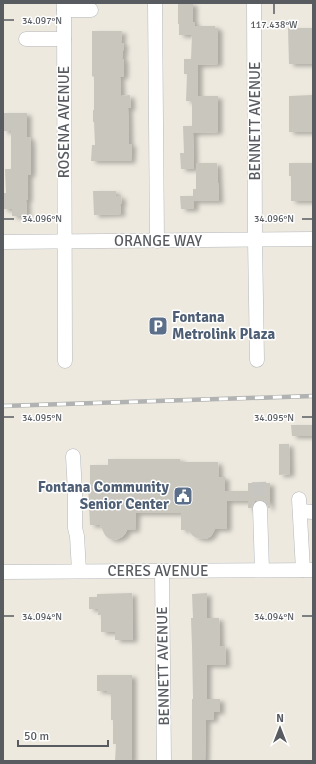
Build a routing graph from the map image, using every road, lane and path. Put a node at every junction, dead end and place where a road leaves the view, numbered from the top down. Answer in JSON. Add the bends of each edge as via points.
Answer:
{"nodes":[{"id":1,"x":155,"y":3,"type":"edge"},
{"id":2,"x":254,"y":3,"type":"edge"},
{"id":3,"x":64,"y":7,"type":"edge"},
{"id":4,"x":91,"y":10,"type":"dead end"},
{"id":5,"x":64,"y":38,"type":"junction"},
{"id":6,"x":26,"y":39,"type":"dead end"},
{"id":7,"x":313,"y":239,"type":"edge"},
{"id":8,"x":255,"y":240,"type":"junction"},
{"id":9,"x":64,"y":241,"type":"junction"},
{"id":10,"x":157,"y":241,"type":"junction"},
{"id":11,"x":3,"y":242,"type":"edge"},
{"id":12,"x":257,"y":360,"type":"dead end"},
{"id":13,"x":65,"y":361,"type":"dead end"},
{"id":14,"x":73,"y":456,"type":"dead end"},
{"id":15,"x":304,"y":507,"type":"edge"},
{"id":16,"x":260,"y":508,"type":"tunnel mouth"},
{"id":17,"x":262,"y":570,"type":"junction"},
{"id":18,"x":308,"y":570,"type":"edge"},
{"id":19,"x":79,"y":571,"type":"junction"},
{"id":20,"x":162,"y":571,"type":"junction"},
{"id":21,"x":3,"y":572,"type":"edge"},
{"id":22,"x":164,"y":761,"type":"edge"}],
"edges":[{"from":1,"to":10,"type":"street"},
{"from":2,"to":8,"type":"street","name":"BENNETT AVENUE"},
{"from":3,"to":4,"type":"street"},
{"from":3,"to":5,"type":"street","name":"ROSENA AVENUE"},
{"from":5,"to":6,"type":"street"},
{"from":5,"to":9,"type":"street","name":"ROSENA AVENUE"},
{"from":7,"to":8,"type":"street","name":"ORANGE WAY"},
{"from":8,"to":10,"type":"street","name":"ORANGE WAY"},
{"from":8,"to":12,"type":"street","name":"BENNETT AVENUE"},
{"from":9,"to":10,"type":"street","name":"ORANGE WAY"},
{"from":9,"to":11,"type":"street","name":"ORANGE WAY"},
{"from":9,"to":13,"type":"street","name":"ROSENA AVENUE"},
{"from":14,"to":19,"type":"street"},
{"from":15,"to":18,"type":"street"},
{"from":16,"to":17,"type":"street"},
{"from":17,"to":18,"type":"street","name":"CERES AVENUE"},
{"from":17,"to":20,"type":"street","name":"CERES AVENUE"},
{"from":19,"to":20,"type":"street","name":"CERES AVENUE"},
{"from":19,"to":21,"type":"street","name":"CERES AVENUE"},
{"from":20,"to":22,"type":"street","name":"BENNETT AVENUE"}]}
